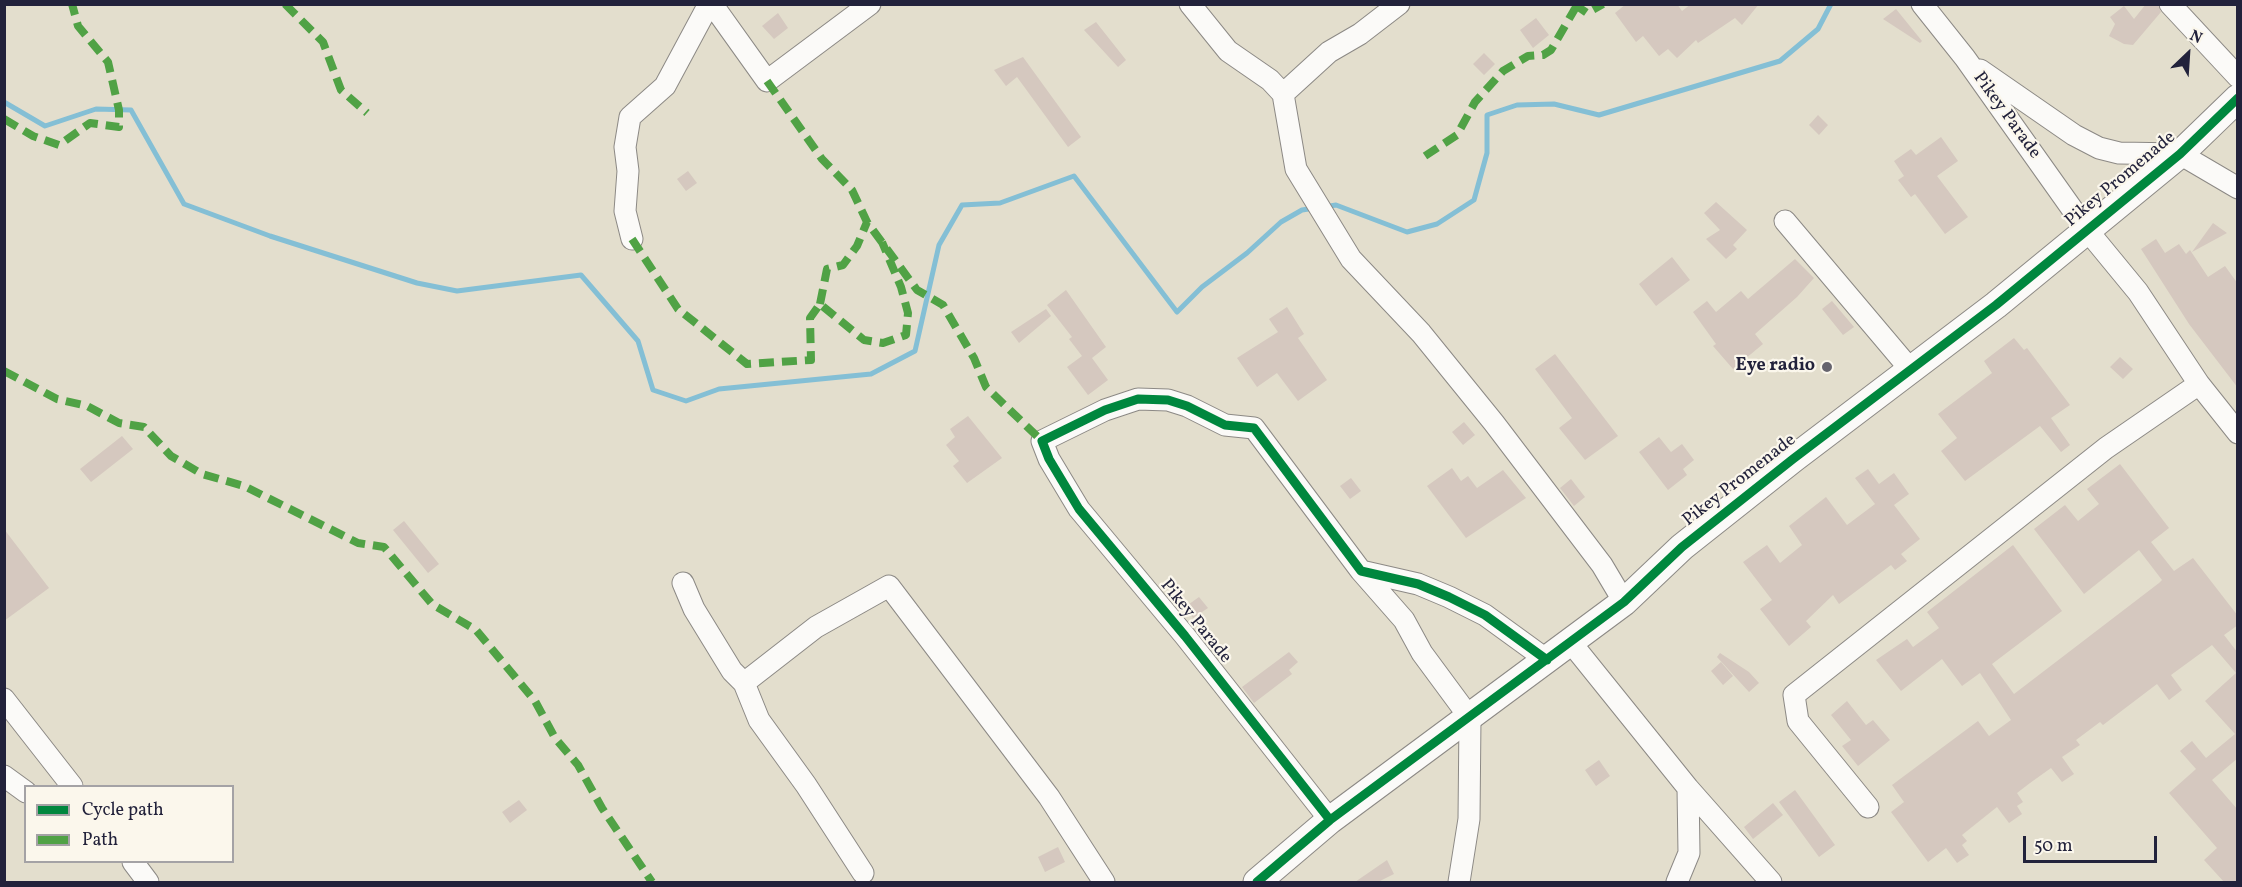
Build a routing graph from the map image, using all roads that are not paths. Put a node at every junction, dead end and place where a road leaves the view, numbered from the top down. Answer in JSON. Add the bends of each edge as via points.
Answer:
{"nodes":[{"id":1,"x":710,"y":4,"type":"edge"},
{"id":2,"x":870,"y":4,"type":"edge"},
{"id":3,"x":1190,"y":4,"type":"edge"},
{"id":4,"x":1398,"y":4,"type":"edge"},
{"id":5,"x":2170,"y":4,"type":"edge"},
{"id":6,"x":1929,"y":9,"type":"edge"},
{"id":7,"x":1965,"y":58,"type":"junction"},
{"id":8,"x":2238,"y":77,"type":"edge"},
{"id":9,"x":1283,"y":94,"type":"junction"},
{"id":10,"x":2238,"y":98,"type":"edge"},
{"id":11,"x":2180,"y":154,"type":"junction"},
{"id":12,"x":2238,"y":188,"type":"edge"},
{"id":13,"x":1785,"y":220,"type":"dead end"},
{"id":14,"x":2087,"y":230,"type":"junction"},
{"id":15,"x":632,"y":239,"type":"dead end"},
{"id":16,"x":1910,"y":369,"type":"junction"},
{"id":17,"x":2199,"y":384,"type":"junction"},
{"id":18,"x":2238,"y":433,"type":"edge"},
{"id":19,"x":1361,"y":572,"type":"junction"},
{"id":20,"x":683,"y":583,"type":"dead end"},
{"id":21,"x":1624,"y":602,"type":"junction"},
{"id":22,"x":1572,"y":644,"type":"junction"},
{"id":23,"x":1547,"y":660,"type":"junction"},
{"id":24,"x":744,"y":683,"type":"junction"},
{"id":25,"x":4,"y":699,"type":"edge"},
{"id":26,"x":1470,"y":717,"type":"junction"},
{"id":27,"x":4,"y":776,"type":"edge"},
{"id":28,"x":71,"y":785,"type":"edge"},
{"id":29,"x":1688,"y":788,"type":"junction"},
{"id":30,"x":24,"y":791,"type":"edge"},
{"id":31,"x":1868,"y":807,"type":"dead end"},
{"id":32,"x":1330,"y":820,"type":"junction"},
{"id":33,"x":134,"y":863,"type":"edge"},
{"id":34,"x":863,"y":873,"type":"dead end"},
{"id":35,"x":148,"y":882,"type":"edge"},
{"id":36,"x":1104,"y":882,"type":"edge"},
{"id":37,"x":1259,"y":882,"type":"edge"},
{"id":38,"x":1459,"y":882,"type":"edge"},
{"id":39,"x":1677,"y":882,"type":"edge"},
{"id":40,"x":1771,"y":882,"type":"edge"}],
"edges":[{"from":1,"to":2,"type":"street","via":[[767,81]]},
{"from":1,"to":15,"type":"street","via":[[665,86],[630,117],[625,147],[625,211]]},
{"from":3,"to":9,"type":"street","via":[[1228,51],[1270,80]]},
{"from":4,"to":9,"type":"street","via":[[1329,52]]},
{"from":5,"to":8,"type":"street"},
{"from":6,"to":7,"type":"street","name":"Pikey Parade"},
{"from":7,"to":11,"type":"street","name":"Pikey Promenade","via":[[2074,135],[2099,148],[2119,153]]},
{"from":7,"to":14,"type":"street","name":"Pikey Parade"},
{"from":9,"to":21,"type":"street","via":[[1296,169],[1351,259],[1428,342],[1494,423],[1602,565]]},
{"from":10,"to":11,"type":"street","name":"Pikey Promenade"},
{"from":11,"to":12,"type":"street"},
{"from":11,"to":14,"type":"street","name":"Pikey Promenade"},
{"from":13,"to":16,"type":"street"},
{"from":14,"to":16,"type":"street","name":"Pikey Promenade"},
{"from":14,"to":17,"type":"street","name":"Pikey Parade","via":[[2138,292]]},
{"from":16,"to":21,"type":"street","name":"Pikey Promenade","via":[[1682,547]]},
{"from":17,"to":18,"type":"street","name":"Pikey Parade"},
{"from":17,"to":31,"type":"street","via":[[2106,448],[1794,695],[1798,721]]},
{"from":19,"to":23,"type":"street","via":[[1418,584],[1449,597],[1485,615]]},
{"from":19,"to":26,"type":"street","via":[[1404,620],[1422,653]]},
{"from":19,"to":32,"type":"street","name":"Pikey Parade","via":[[1254,428],[1225,425],[1168,400],[1138,399],[1105,410],[1041,441],[1079,509]]},
{"from":20,"to":24,"type":"street","via":[[694,609],[732,671]]},
{"from":21,"to":22,"type":"street","name":"Pikey Promenade"},
{"from":22,"to":23,"type":"street","name":"Pikey Promenade"},
{"from":22,"to":29,"type":"street"},
{"from":23,"to":26,"type":"street","name":"Pikey Promenade"},
{"from":24,"to":34,"type":"street","via":[[759,720]]},
{"from":24,"to":36,"type":"street","via":[[816,627],[889,585],[1049,797]]},
{"from":25,"to":28,"type":"street"},
{"from":26,"to":32,"type":"street","name":"Pikey Promenade"},
{"from":26,"to":38,"type":"street","via":[[1469,819]]},
{"from":27,"to":30,"type":"street"},
{"from":29,"to":39,"type":"street","via":[[1689,853]]},
{"from":29,"to":40,"type":"street"},
{"from":32,"to":37,"type":"street","name":"Pikey Promenade"},
{"from":33,"to":35,"type":"street"}]}
